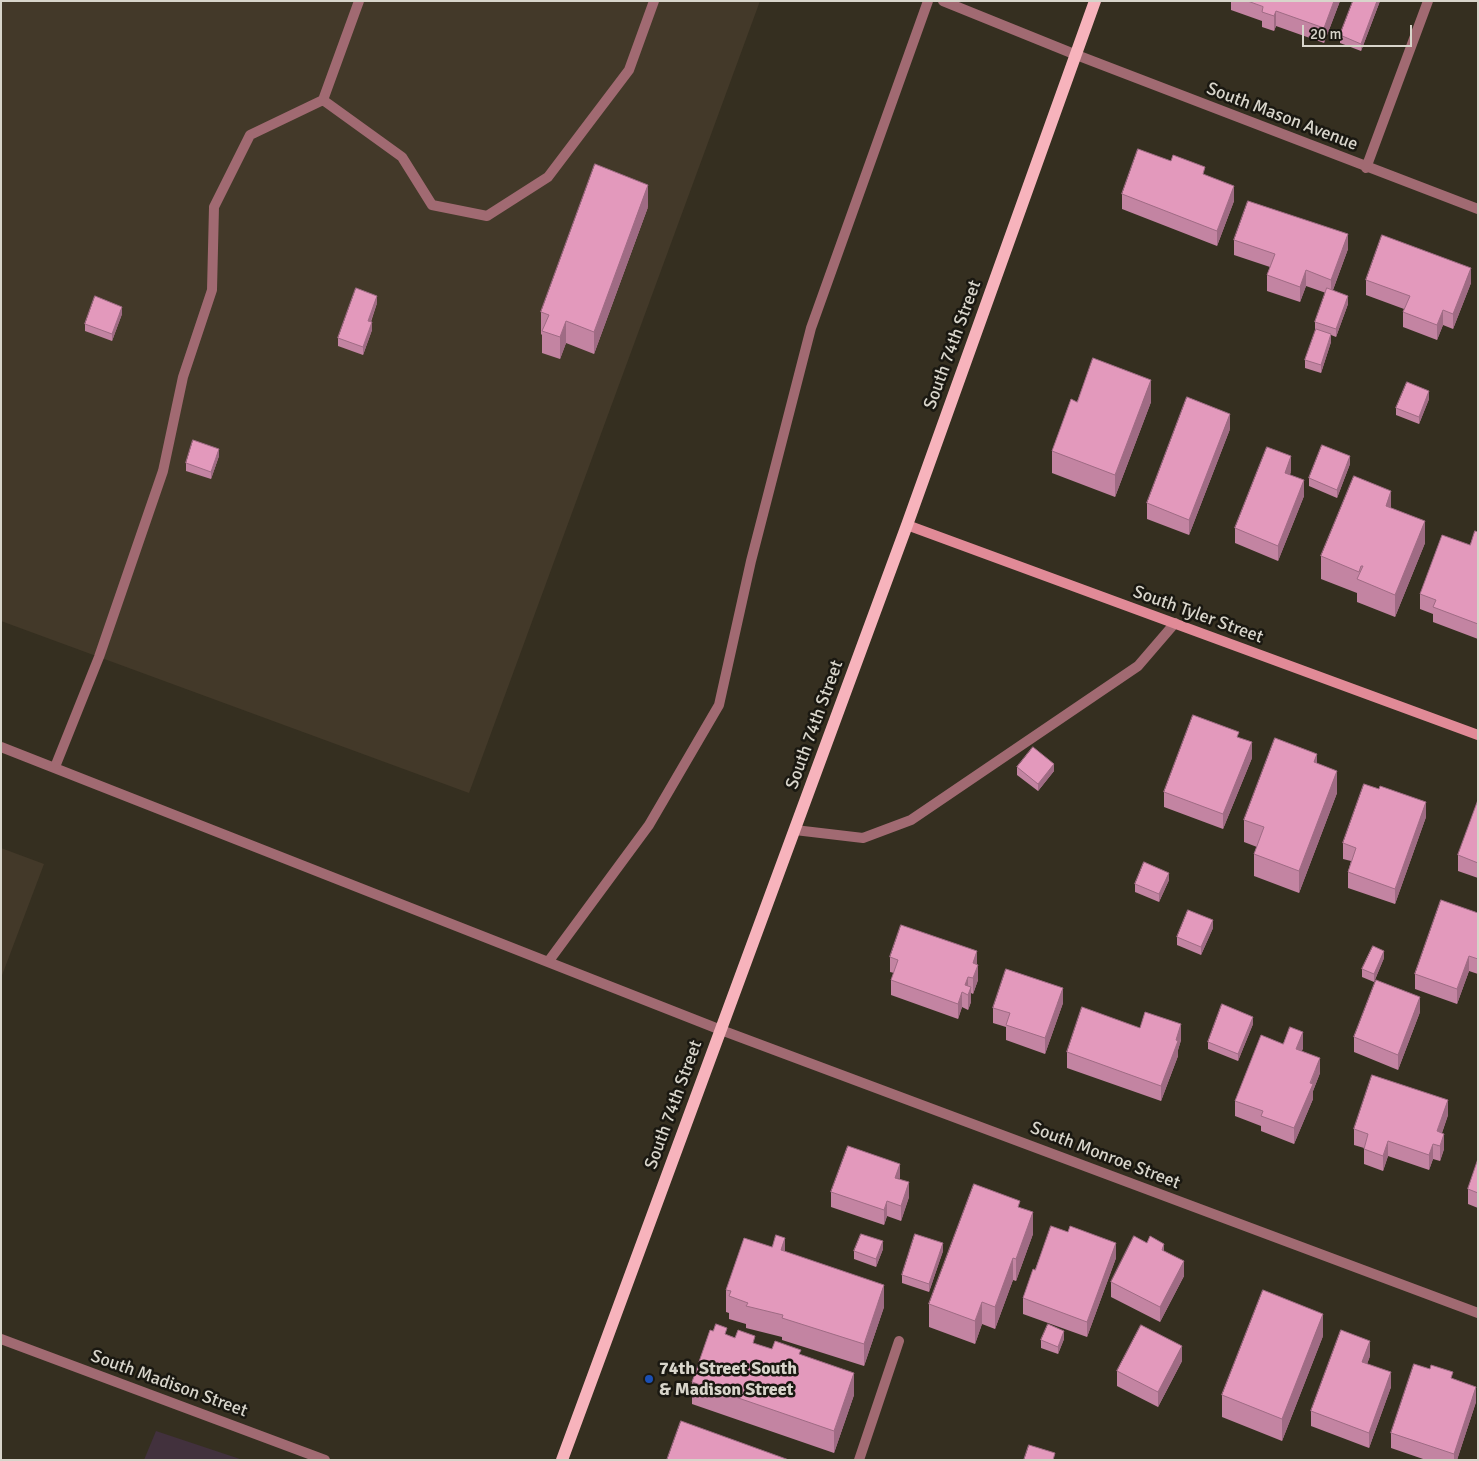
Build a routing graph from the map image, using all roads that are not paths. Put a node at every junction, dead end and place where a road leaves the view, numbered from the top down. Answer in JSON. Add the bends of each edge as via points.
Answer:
{"nodes":[{"id":1,"x":359,"y":1,"type":"edge"},
{"id":2,"x":654,"y":1,"type":"edge"},
{"id":3,"x":928,"y":1,"type":"edge"},
{"id":4,"x":943,"y":1,"type":"edge"},
{"id":5,"x":1095,"y":1,"type":"edge"},
{"id":6,"x":1428,"y":1,"type":"edge"},
{"id":7,"x":1074,"y":54,"type":"junction"},
{"id":8,"x":323,"y":100,"type":"junction"},
{"id":9,"x":1366,"y":168,"type":"junction"},
{"id":10,"x":1478,"y":209,"type":"edge"},
{"id":11,"x":907,"y":525,"type":"junction"},
{"id":12,"x":1175,"y":623,"type":"junction"},
{"id":13,"x":1478,"y":735,"type":"edge"},
{"id":14,"x":1,"y":747,"type":"edge"},
{"id":15,"x":55,"y":766,"type":"junction"},
{"id":16,"x":795,"y":830,"type":"junction"},
{"id":17,"x":548,"y":962,"type":"junction"},
{"id":18,"x":721,"y":1030,"type":"junction"},
{"id":19,"x":1478,"y":1313,"type":"edge"},
{"id":20,"x":1,"y":1339,"type":"edge"},
{"id":21,"x":899,"y":1341,"type":"dead end"},
{"id":22,"x":321,"y":1459,"type":"edge"},
{"id":23,"x":562,"y":1460,"type":"edge"},
{"id":24,"x":859,"y":1460,"type":"edge"}],
"edges":[{"from":1,"to":8,"type":"street"},
{"from":2,"to":8,"type":"street","via":[[629,70],[548,177],[487,216],[432,205],[402,157]]},
{"from":3,"to":17,"type":"street","via":[[811,328],[751,561],[719,705],[649,824]]},
{"from":4,"to":7,"type":"street","name":"South Mason Avenue"},
{"from":5,"to":7,"type":"main road","name":"South 74th Street"},
{"from":6,"to":9,"type":"street"},
{"from":7,"to":9,"type":"street","name":"South Mason Avenue"},
{"from":7,"to":11,"type":"main road","name":"South 74th Street"},
{"from":8,"to":15,"type":"street","via":[[250,135],[214,208],[212,290],[182,377],[163,471],[99,657]]},
{"from":9,"to":10,"type":"street","name":"South Mason Avenue"},
{"from":11,"to":12,"type":"street","name":"South Tyler Street"},
{"from":11,"to":16,"type":"main road","name":"South 74th Street"},
{"from":12,"to":13,"type":"street","name":"South Tyler Street"},
{"from":12,"to":16,"type":"street","via":[[1138,666],[911,820],[864,838]]},
{"from":14,"to":15,"type":"street","name":"South Monroe Street"},
{"from":15,"to":17,"type":"street","name":"South Monroe Street"},
{"from":16,"to":18,"type":"main road","name":"South 74th Street"},
{"from":17,"to":18,"type":"street","name":"South Monroe Street"},
{"from":18,"to":19,"type":"street","name":"South Monroe Street"},
{"from":18,"to":23,"type":"main road","name":"South 74th Street"},
{"from":20,"to":22,"type":"street","name":"South Madison Street"},
{"from":21,"to":24,"type":"street"}]}
